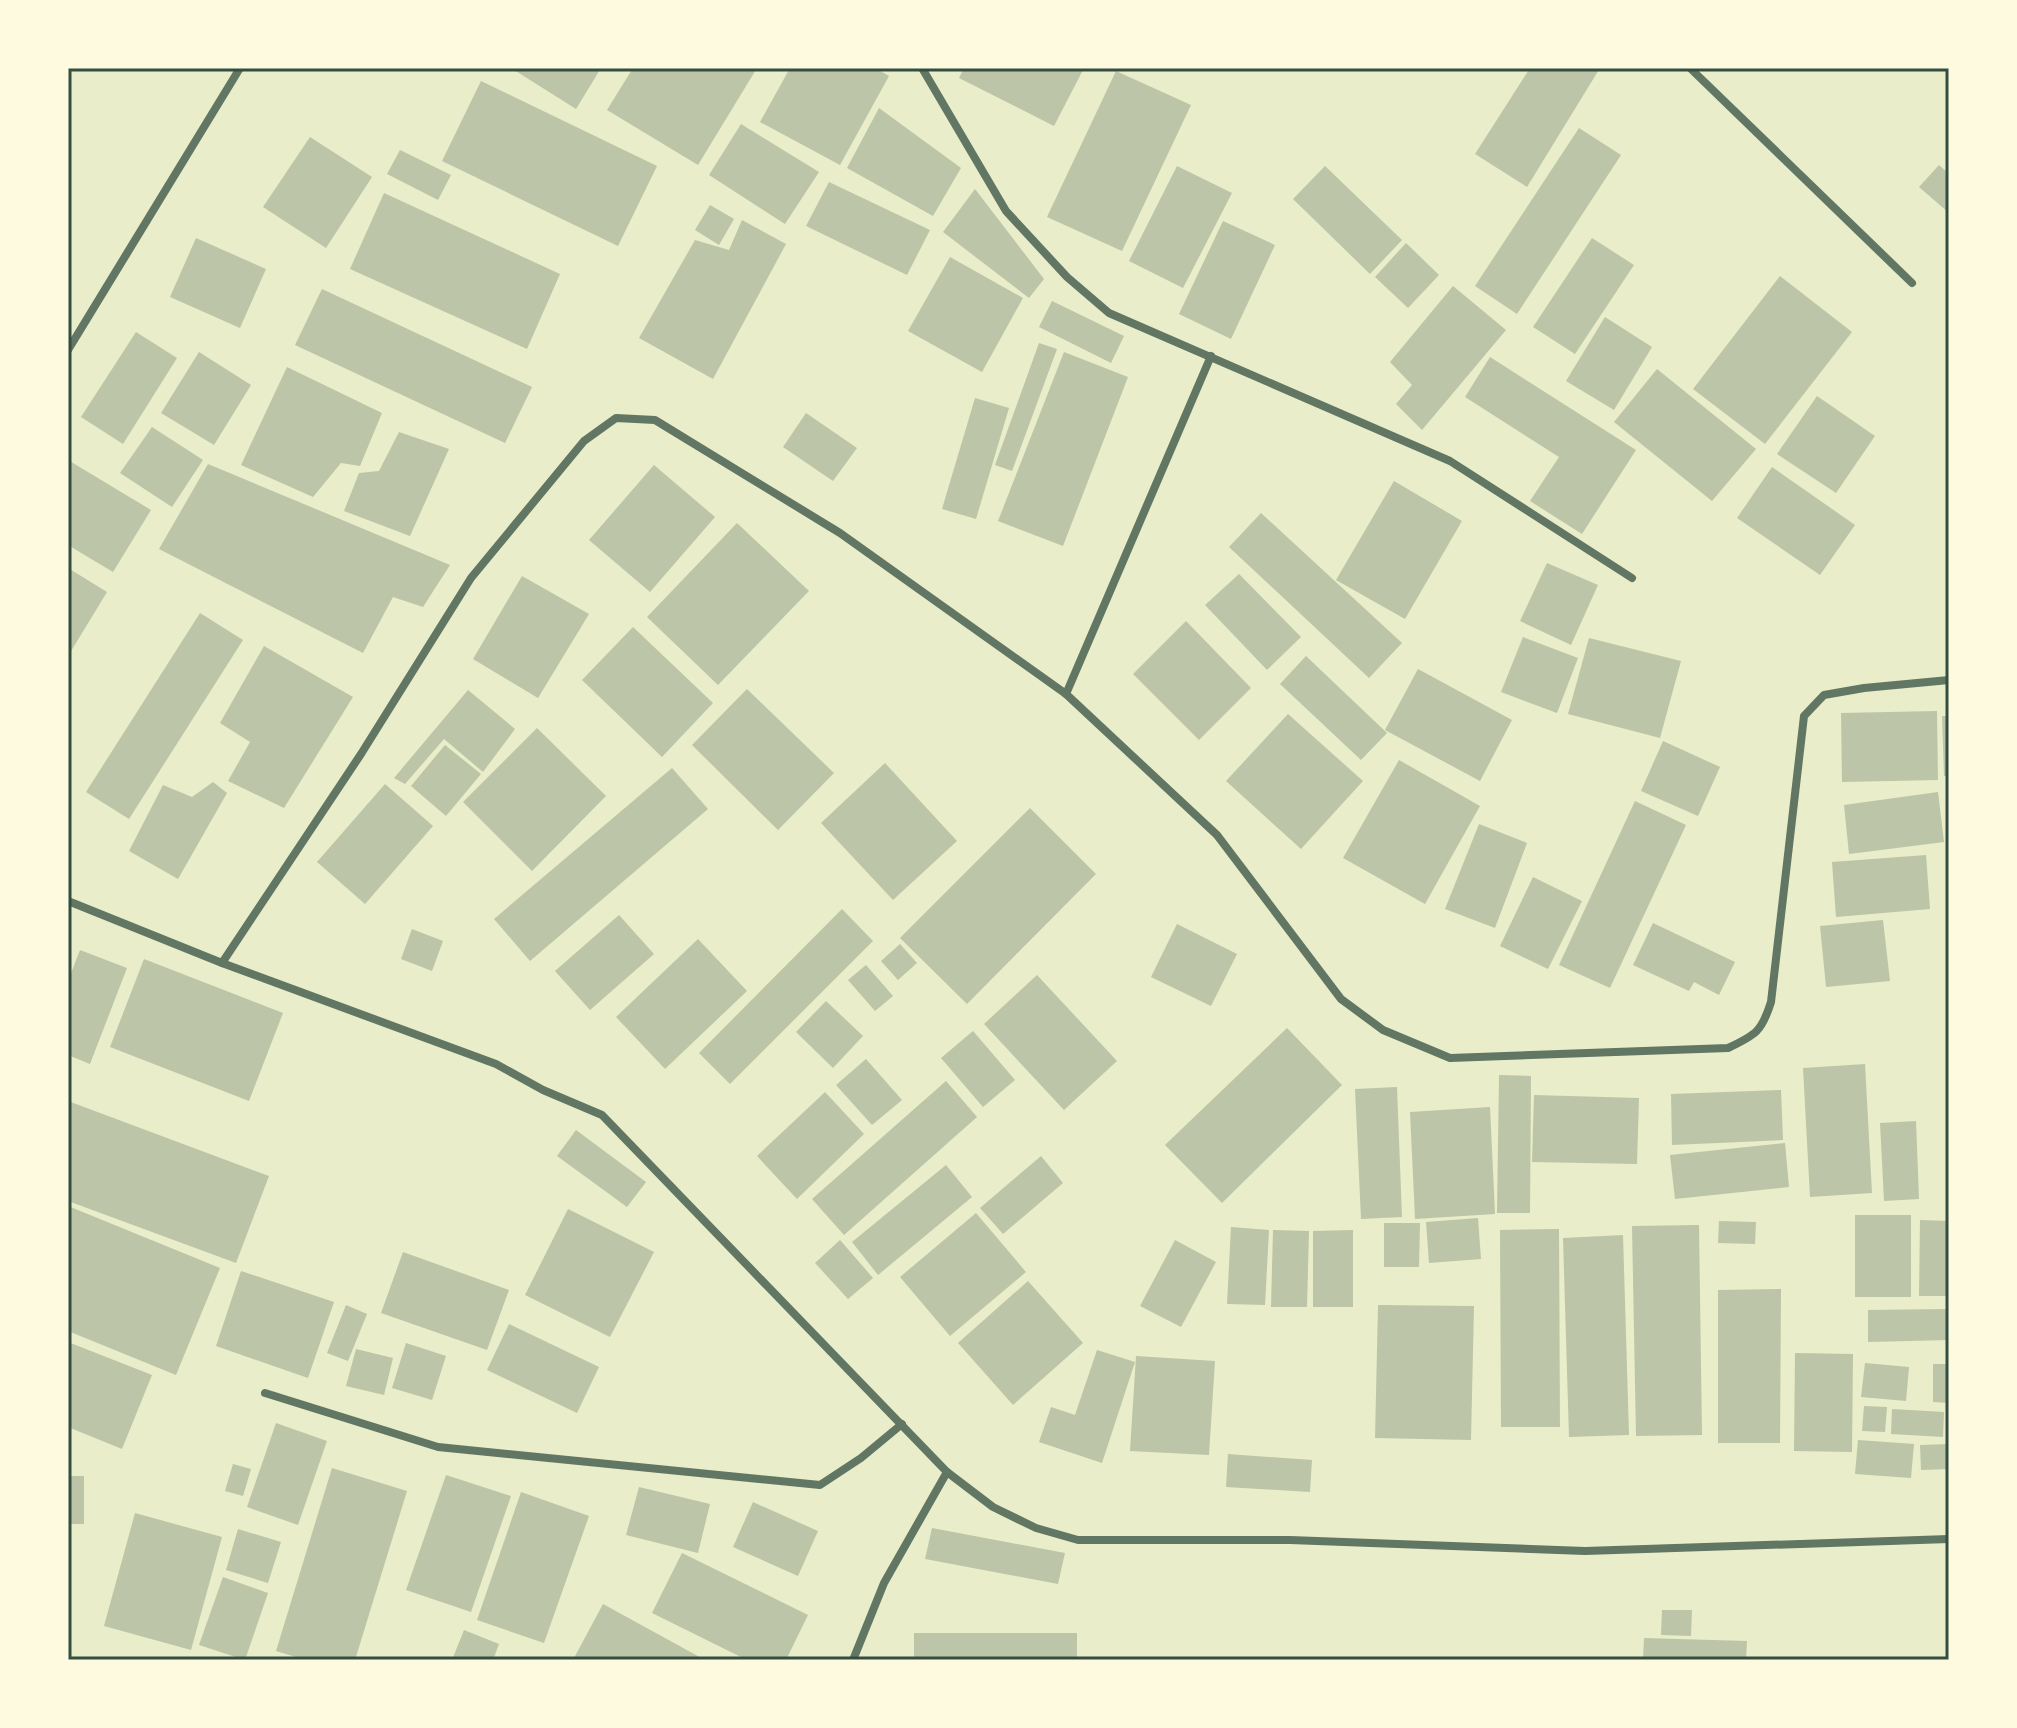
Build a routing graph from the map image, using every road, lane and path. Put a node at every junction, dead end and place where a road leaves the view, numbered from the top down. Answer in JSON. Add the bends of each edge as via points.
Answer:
{"nodes":[{"id":1,"x":240,"y":68,"type":"edge"},
{"id":2,"x":922,"y":68,"type":"edge"},
{"id":3,"x":1690,"y":68,"type":"edge"},
{"id":4,"x":1912,"y":283,"type":"dead end"},
{"id":5,"x":68,"y":350,"type":"edge"},
{"id":6,"x":1211,"y":356,"type":"junction"},
{"id":7,"x":1632,"y":578,"type":"dead end"},
{"id":8,"x":1949,"y":680,"type":"edge"},
{"id":9,"x":1066,"y":694,"type":"junction"},
{"id":10,"x":68,"y":901,"type":"edge"},
{"id":11,"x":222,"y":963,"type":"junction"},
{"id":12,"x":265,"y":1393,"type":"dead end"},
{"id":13,"x":902,"y":1424,"type":"junction"},
{"id":14,"x":947,"y":1472,"type":"junction"},
{"id":15,"x":1949,"y":1539,"type":"edge"},
{"id":16,"x":853,"y":1660,"type":"edge"}],
"edges":[{"from":1,"to":5,"type":"street"},
{"from":2,"to":6,"type":"street","via":[[1006,211],[1067,277],[1109,313]]},
{"from":3,"to":4,"type":"street"},
{"from":6,"to":7,"type":"street","via":[[1450,461]]},
{"from":6,"to":9,"type":"street"},
{"from":8,"to":9,"type":"street","via":[[1824,695],[1804,716],[1771,1002],[1764,1024],[1748,1039],[1728,1048],[1450,1058],[1383,1030],[1341,999],[1217,835]]},
{"from":9,"to":11,"type":"street","via":[[840,533],[655,420],[616,418],[584,441],[471,578]]},
{"from":10,"to":11,"type":"street"},
{"from":11,"to":13,"type":"street","via":[[496,1064],[602,1115]]},
{"from":12,"to":13,"type":"street","via":[[438,1447],[820,1485]]},
{"from":13,"to":14,"type":"street"},
{"from":14,"to":15,"type":"street","via":[[993,1507],[1036,1528],[1078,1540],[1290,1540],[1585,1551]]},
{"from":14,"to":16,"type":"street","via":[[884,1583]]}]}
